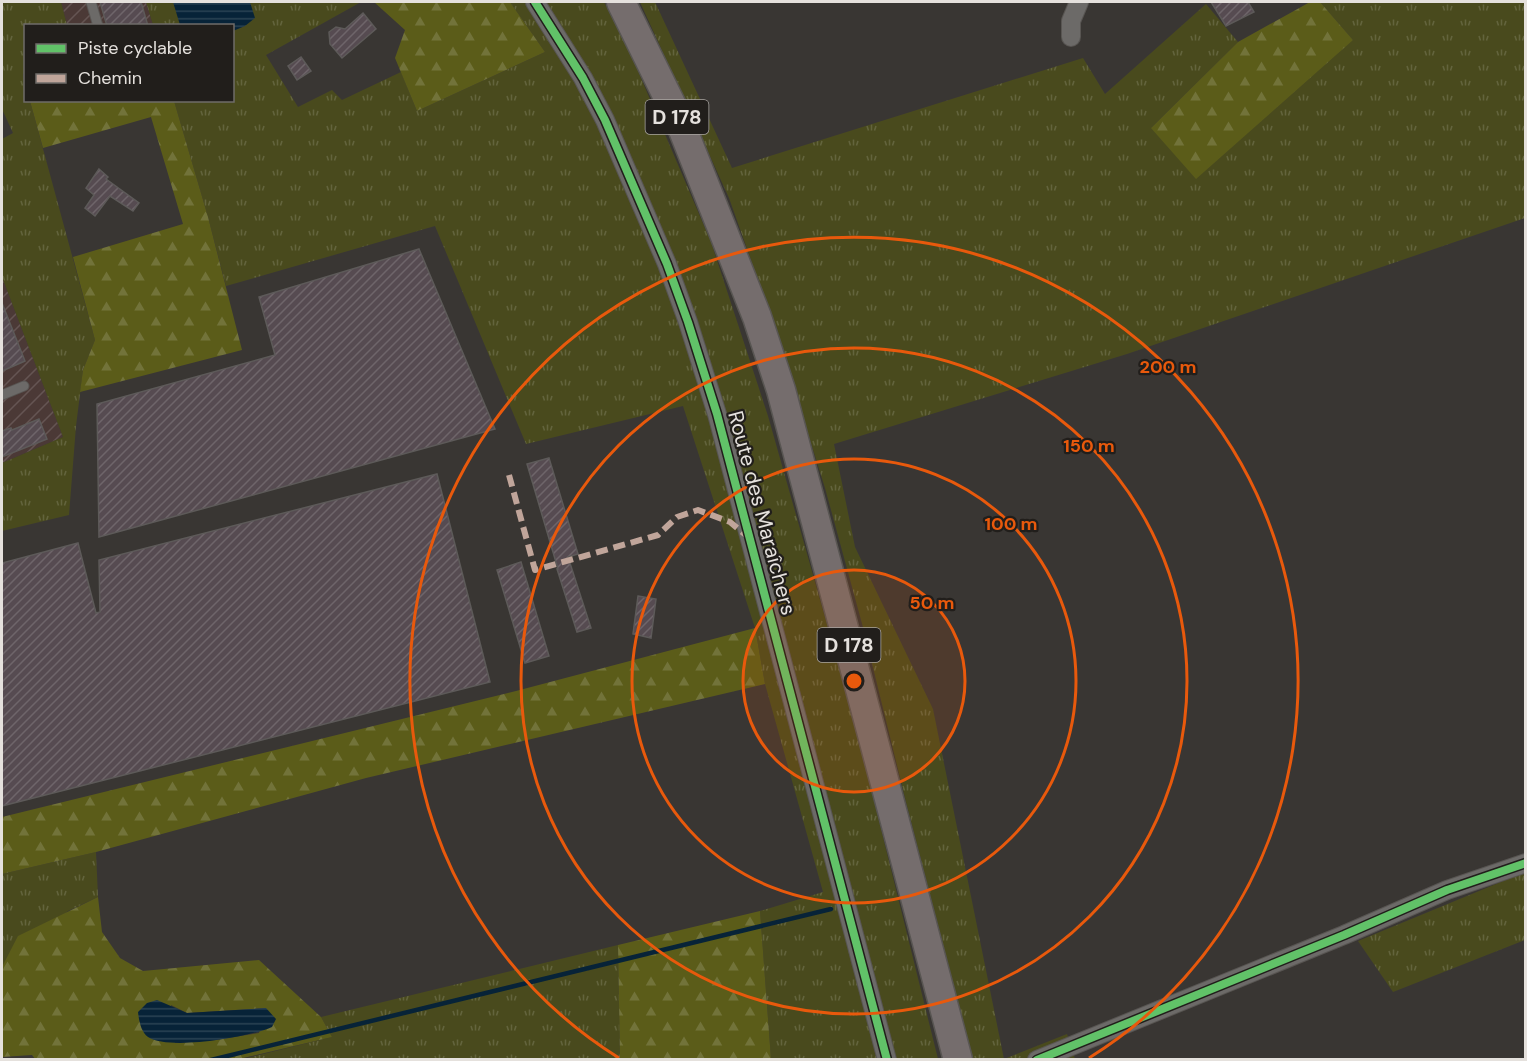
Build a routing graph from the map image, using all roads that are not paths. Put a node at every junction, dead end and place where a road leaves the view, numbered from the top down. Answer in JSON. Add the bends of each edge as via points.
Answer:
{"nodes":[{"id":1,"x":91,"y":2,"type":"edge"},
{"id":2,"x":535,"y":2,"type":"edge"},
{"id":3,"x":621,"y":2,"type":"edge"},
{"id":4,"x":1079,"y":2,"type":"edge"},
{"id":5,"x":97,"y":24,"type":"edge"},
{"id":6,"x":1071,"y":37,"type":"dead end"},
{"id":7,"x":24,"y":386,"type":"dead end"},
{"id":8,"x":2,"y":395,"type":"edge"},
{"id":9,"x":1526,"y":863,"type":"edge"},
{"id":10,"x":887,"y":1059,"type":"edge"},
{"id":11,"x":958,"y":1059,"type":"edge"},
{"id":12,"x":1037,"y":1059,"type":"edge"}],
"edges":[{"from":1,"to":5,"type":"lane"},
{"from":2,"to":10,"type":"street","name":"Route des Maraîchers","via":[[605,120],[688,322],[717,414]]},
{"from":3,"to":11,"type":"main road","number":"D 178","via":[[687,141],[757,317],[882,765]]},
{"from":4,"to":6,"type":"street","via":[[1071,21]]},
{"from":7,"to":8,"type":"lane"},
{"from":9,"to":12,"type":"street","via":[[1447,890]]}]}
